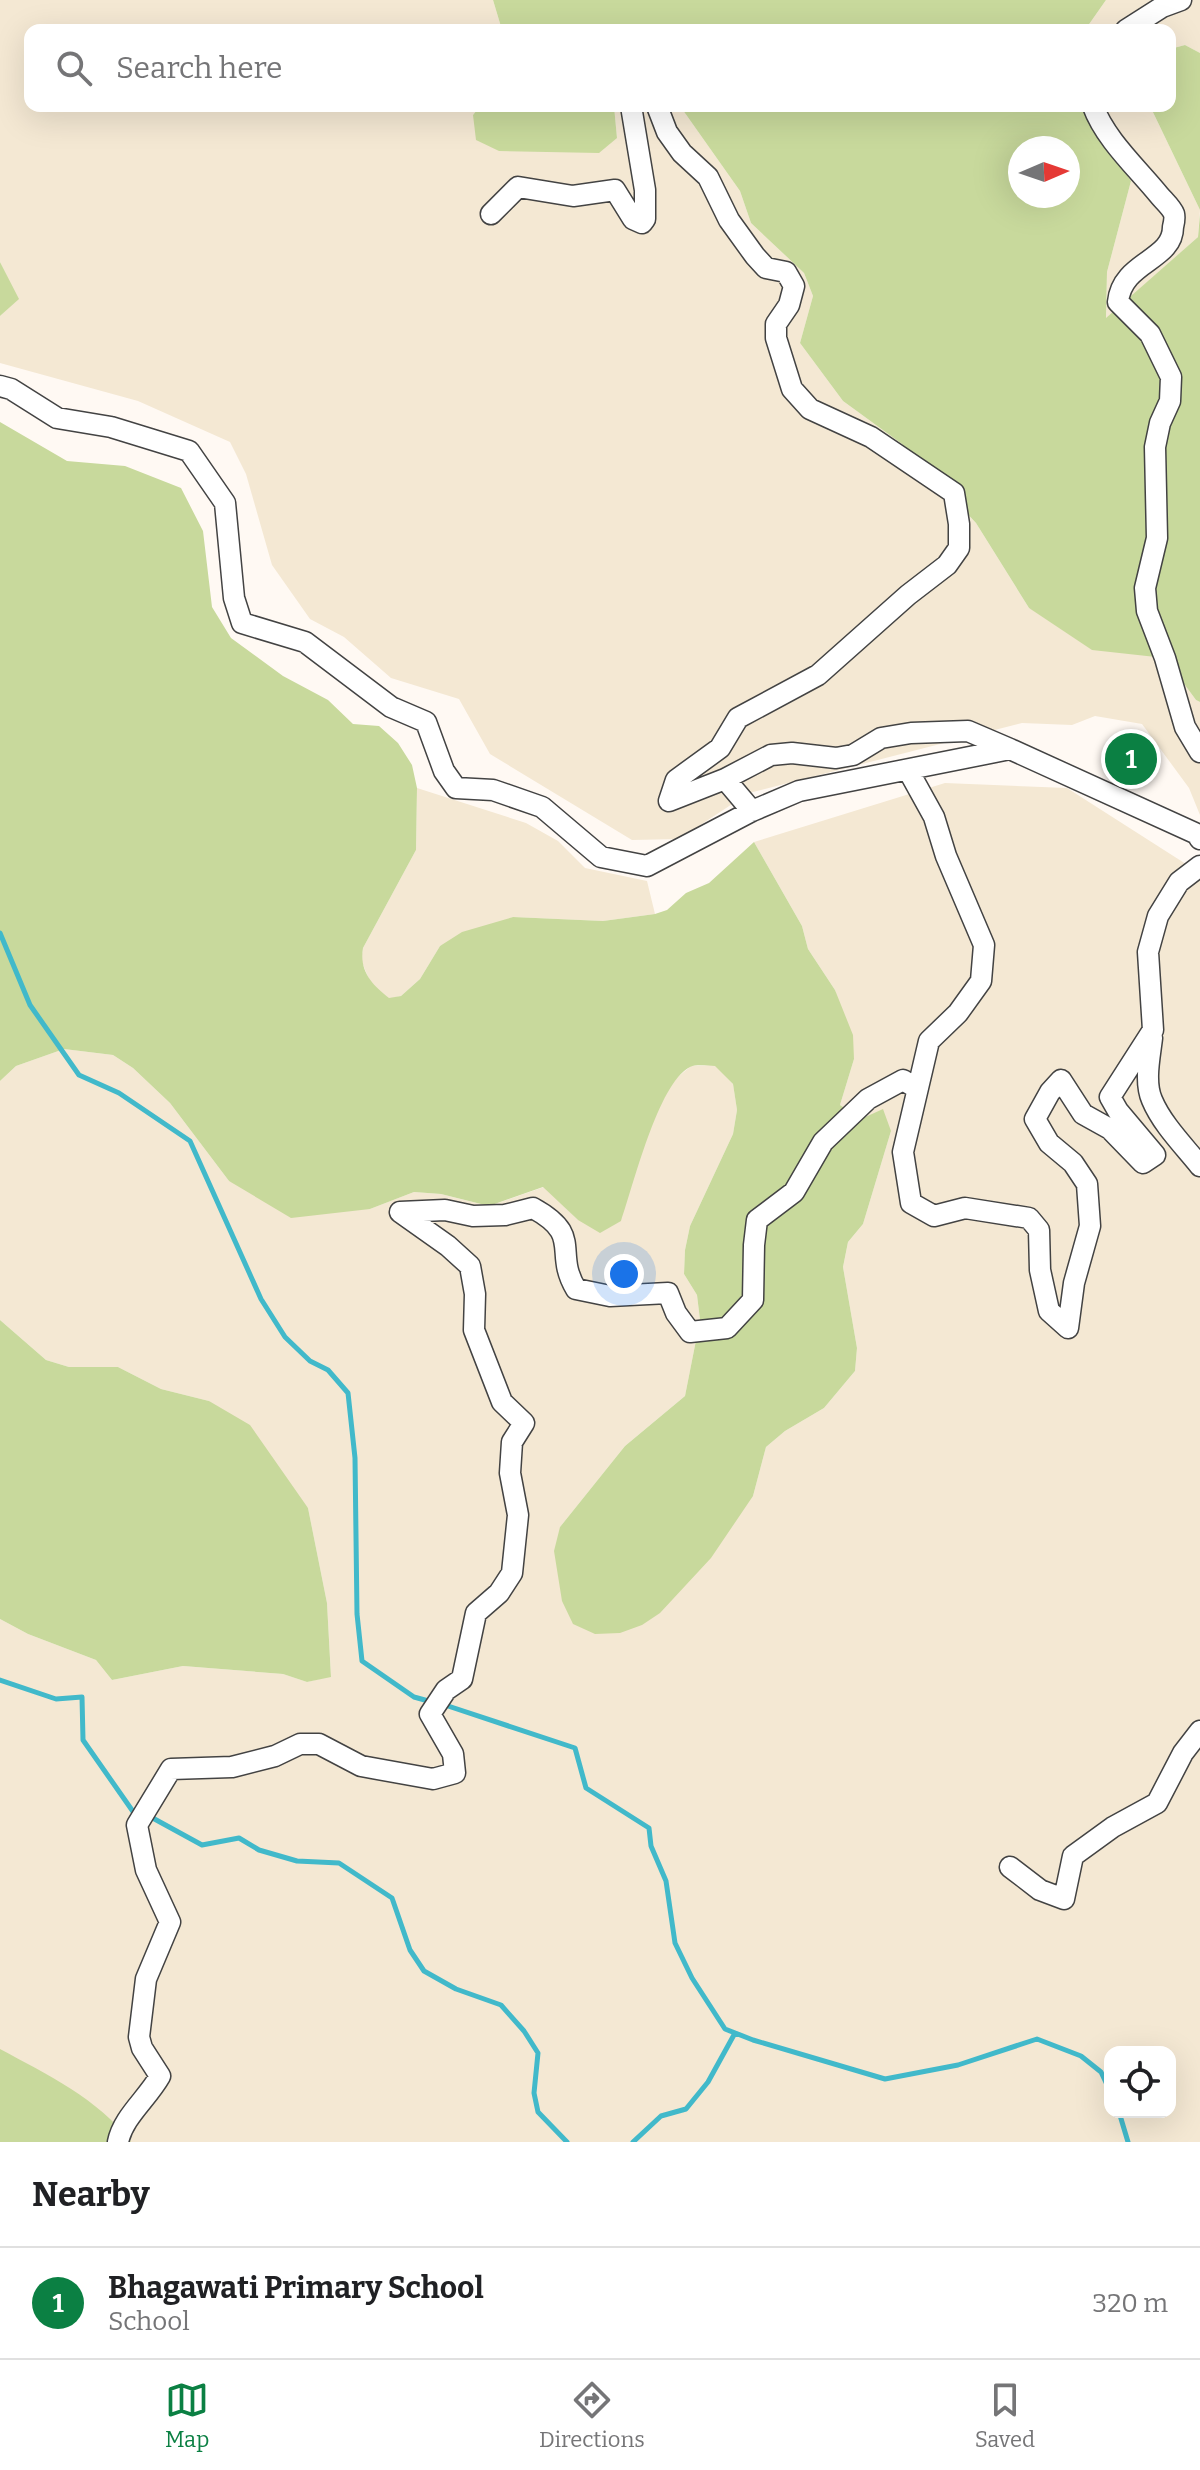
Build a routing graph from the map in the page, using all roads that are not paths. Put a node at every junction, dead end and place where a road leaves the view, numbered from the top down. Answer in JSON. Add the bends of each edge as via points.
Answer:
{"nodes":[{"id":1,"x":1181,"y":0,"type":"edge"},
{"id":2,"x":1135,"y":24,"type":"edge"},
{"id":3,"x":632,"y":112,"type":"edge"},
{"id":4,"x":659,"y":112,"type":"edge"},
{"id":5,"x":1097,"y":112,"type":"edge"},
{"id":6,"x":491,"y":214,"type":"dead end"},
{"id":7,"x":0,"y":386,"type":"edge"},
{"id":8,"x":1010,"y":749,"type":"junction"},
{"id":9,"x":1200,"y":752,"type":"edge"},
{"id":10,"x":908,"y":770,"type":"junction"},
{"id":11,"x":725,"y":779,"type":"junction"},
{"id":12,"x":752,"y":811,"type":"junction"},
{"id":13,"x":1200,"y":839,"type":"edge"},
{"id":14,"x":1200,"y":866,"type":"edge"},
{"id":15,"x":1153,"y":1030,"type":"junction"},
{"id":16,"x":916,"y":1088,"type":"junction"},
{"id":17,"x":1200,"y":1166,"type":"edge"},
{"id":18,"x":1200,"y":1731,"type":"edge"},
{"id":19,"x":1010,"y":1867,"type":"dead end"},
{"id":20,"x":118,"y":2142,"type":"edge"}],
"edges":[{"from":1,"to":2,"type":"street"},
{"from":3,"to":6,"type":"street","via":[[645,190],[642,223],[633,219],[615,190],[573,196],[518,187]]},
{"from":4,"to":11,"type":"street","via":[[667,132],[708,177],[755,256],[766,268],[786,272],[794,286],[776,324],[792,389],[810,409],[871,437],[954,493],[959,524],[959,548],[947,565],[818,675],[738,718],[720,748],[676,780],[669,801]]},
{"from":5,"to":9,"type":"street","via":[[1174,214],[1173,234],[1162,252],[1127,277],[1118,302],[1150,334],[1171,377],[1170,401],[1155,447],[1157,538],[1145,588],[1147,611],[1185,727]]},
{"from":7,"to":12,"type":"street","via":[[57,418],[111,427],[189,451],[225,503],[234,598],[242,623],[305,642],[391,707],[426,722],[456,788],[493,790],[542,807],[601,857],[647,866]]},
{"from":8,"to":10,"type":"street"},
{"from":8,"to":11,"type":"street","via":[[968,731],[911,733],[881,738],[853,755],[836,758],[771,755]]},
{"from":8,"to":13,"type":"street"},
{"from":10,"to":12,"type":"street","via":[[799,791]]},
{"from":10,"to":16,"type":"street","via":[[934,817],[984,945],[981,981],[929,1041]]},
{"from":11,"to":12,"type":"street"},
{"from":14,"to":15,"type":"street","via":[[1179,882],[1158,916],[1148,952]]},
{"from":15,"to":16,"type":"street","via":[[1110,1097],[1155,1155],[1143,1163],[1110,1129],[1083,1114],[1061,1080],[1035,1119],[1049,1143],[1073,1163],[1087,1184],[1090,1226],[1068,1328],[1049,1311],[1039,1230],[1029,1218],[965,1208],[934,1216],[911,1203],[903,1152]]},
{"from":15,"to":17,"type":"street","via":[[1151,1098]]},
{"from":16,"to":20,"type":"street","via":[[903,1080],[868,1099],[823,1142],[794,1192],[757,1220],[753,1300],[727,1328],[690,1332],[668,1293],[610,1296],[576,1289],[567,1274],[565,1235],[552,1218],[533,1208],[473,1216],[445,1210],[400,1212],[470,1266],[474,1330],[502,1402],[524,1423],[512,1442],[510,1473],[518,1515],[512,1573],[476,1613],[462,1679],[446,1690],[430,1714],[453,1754],[455,1773],[433,1779],[361,1766],[319,1744],[300,1744],[232,1767],[171,1769],[137,1825],[146,1870],[170,1922],[146,1979],[139,2037],[160,2076],[121,2129]]},
{"from":18,"to":19,"type":"street","via":[[1157,1803],[1073,1856],[1064,1899],[1040,1890]]}]}
